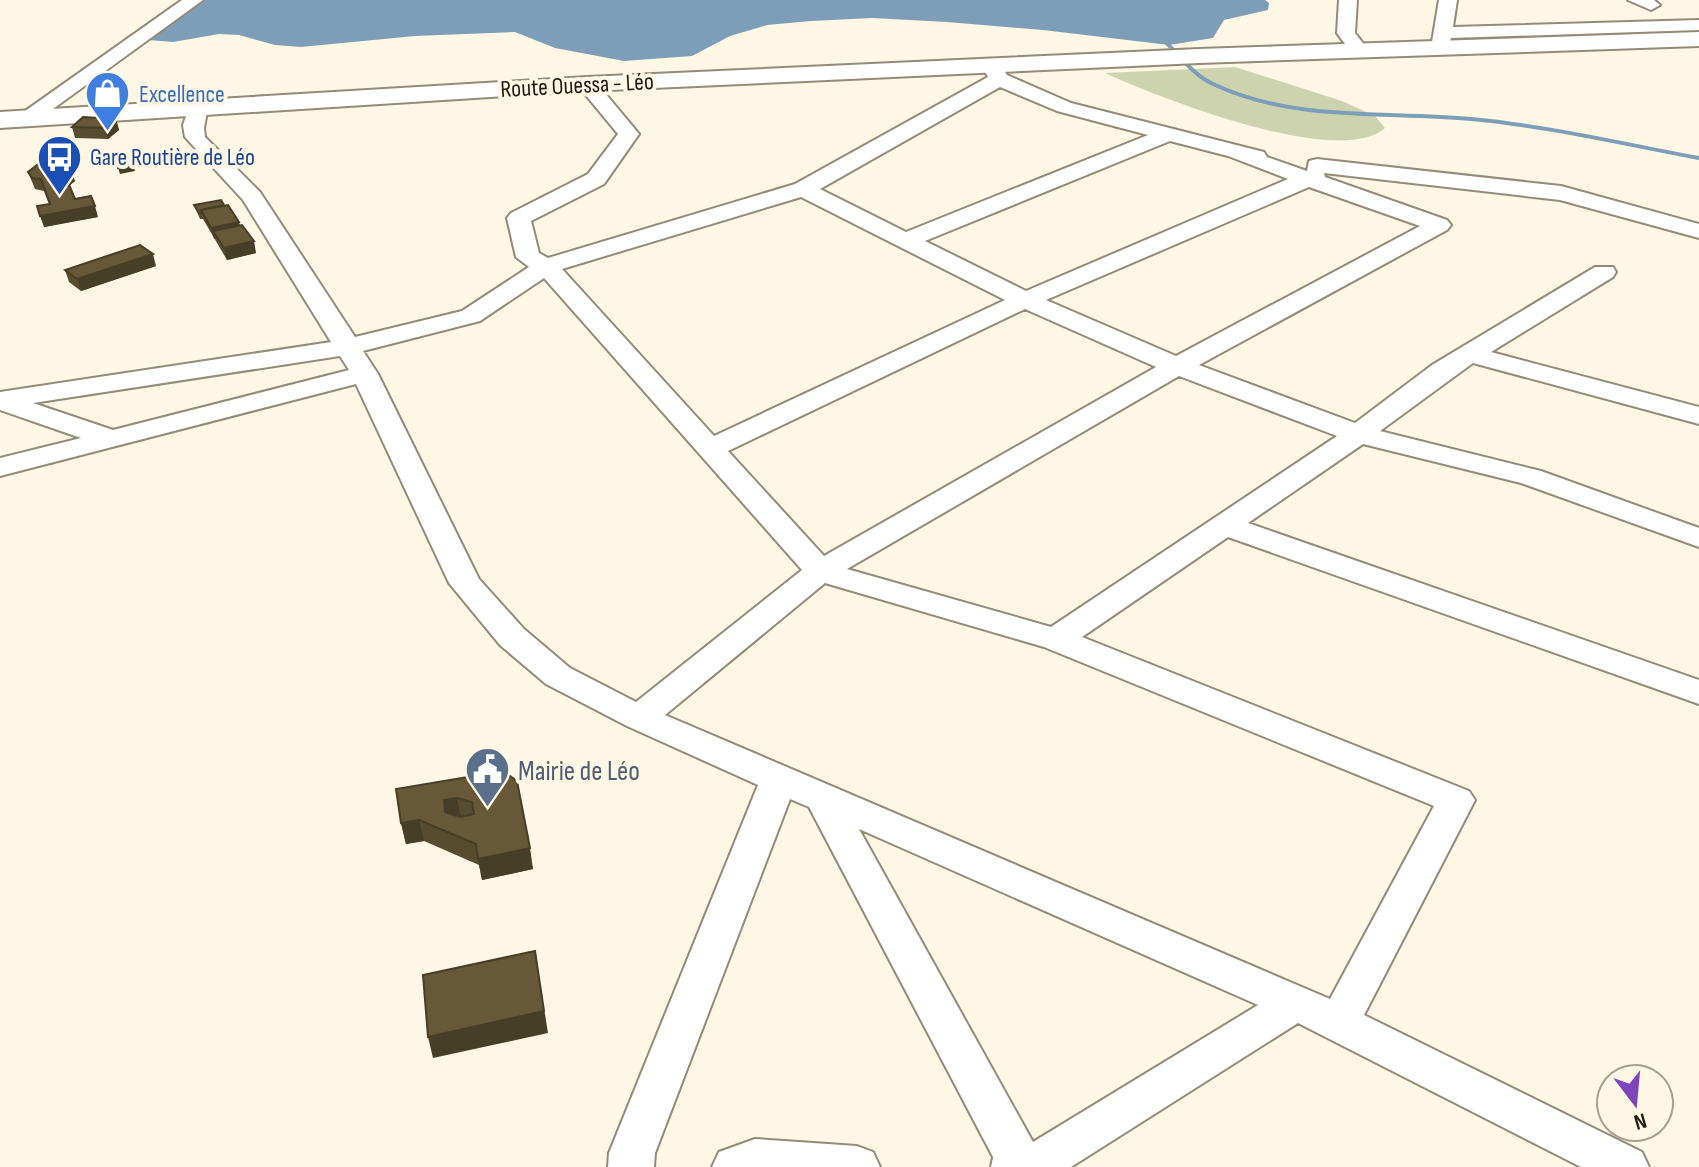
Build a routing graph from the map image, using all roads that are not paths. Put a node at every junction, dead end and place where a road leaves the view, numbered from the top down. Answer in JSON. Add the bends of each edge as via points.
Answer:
{"nodes":[{"id":1,"x":170,"y":0,"type":"edge"},
{"id":2,"x":194,"y":0,"type":"edge"},
{"id":3,"x":1348,"y":0,"type":"edge"},
{"id":4,"x":1448,"y":0,"type":"edge"},
{"id":5,"x":1699,"y":25,"type":"edge"},
{"id":6,"x":1699,"y":39,"type":"edge"},
{"id":7,"x":1441,"y":41,"type":"junction"},
{"id":8,"x":131,"y":45,"type":"junction"},
{"id":9,"x":1360,"y":51,"type":"junction"},
{"id":10,"x":995,"y":72,"type":"junction"},
{"id":11,"x":587,"y":84,"type":"junction"},
{"id":12,"x":198,"y":106,"type":"junction"},
{"id":13,"x":28,"y":118,"type":"junction"},
{"id":14,"x":0,"y":120,"type":"edge"},
{"id":15,"x":1167,"y":135,"type":"junction"},
{"id":16,"x":1237,"y":154,"type":"junction"},
{"id":17,"x":1337,"y":170,"type":"junction"},
{"id":18,"x":1306,"y":178,"type":"junction"},
{"id":19,"x":803,"y":189,"type":"junction"},
{"id":20,"x":1699,"y":231,"type":"edge"},
{"id":21,"x":906,"y":240,"type":"junction"},
{"id":22,"x":546,"y":266,"type":"junction"},
{"id":23,"x":1604,"y":272,"type":"dead end"},
{"id":24,"x":1025,"y":300,"type":"junction"},
{"id":25,"x":1469,"y":354,"type":"junction"},
{"id":26,"x":356,"y":361,"type":"junction"},
{"id":27,"x":1177,"y":366,"type":"junction"},
{"id":28,"x":0,"y":401,"type":"edge"},
{"id":29,"x":1699,"y":416,"type":"edge"},
{"id":30,"x":1358,"y":434,"type":"junction"},
{"id":31,"x":112,"y":439,"type":"junction"},
{"id":32,"x":709,"y":449,"type":"junction"},
{"id":33,"x":0,"y":467,"type":"edge"},
{"id":34,"x":1224,"y":525,"type":"junction"},
{"id":35,"x":1694,"y":536,"type":"edge"},
{"id":36,"x":1699,"y":564,"type":"edge"},
{"id":37,"x":820,"y":571,"type":"junction"},
{"id":38,"x":1056,"y":639,"type":"junction"},
{"id":39,"x":1699,"y":692,"type":"edge"},
{"id":40,"x":639,"y":718,"type":"junction"},
{"id":41,"x":779,"y":779,"type":"junction"},
{"id":42,"x":823,"y":798,"type":"junction"},
{"id":43,"x":1296,"y":1003,"type":"junction"},
{"id":44,"x":1339,"y":1022,"type":"junction"},
{"id":45,"x":631,"y":1167,"type":"edge"},
{"id":46,"x":735,"y":1167,"type":"edge"},
{"id":47,"x":857,"y":1167,"type":"edge"},
{"id":48,"x":1014,"y":1167,"type":"edge"},
{"id":49,"x":1032,"y":1167,"type":"edge"},
{"id":50,"x":1626,"y":1167,"type":"edge"}],
"edges":[{"from":1,"to":8,"type":"street","via":[[124,28],[122,37]]},
{"from":2,"to":8,"type":"street"},
{"from":3,"to":9,"type":"street","via":[[1346,33]]},
{"from":4,"to":7,"type":"street"},
{"from":5,"to":7,"type":"street"},
{"from":6,"to":7,"type":"main road","name":"Route Ouessa - Léo"},
{"from":7,"to":9,"type":"main road","name":"Route Ouessa - Léo"},
{"from":8,"to":13,"type":"street"},
{"from":9,"to":10,"type":"main road","name":"Route Ouessa - Léo","via":[[1155,58]]},
{"from":10,"to":11,"type":"main road","name":"Route Ouessa - Léo"},
{"from":10,"to":15,"type":"street","via":[[1064,107]]},
{"from":10,"to":19,"type":"street"},
{"from":11,"to":12,"type":"main road","name":"Route Ouessa - Léo"},
{"from":11,"to":22,"type":"street","via":[[629,134],[596,179],[519,218],[528,257]]},
{"from":12,"to":13,"type":"main road","name":"Route Ouessa - Léo"},
{"from":12,"to":26,"type":"street","via":[[195,143],[246,189]]},
{"from":13,"to":14,"type":"main road","name":"Route Ouessa - Léo"},
{"from":15,"to":16,"type":"street"},
{"from":15,"to":21,"type":"street"},
{"from":16,"to":17,"type":"street"},
{"from":16,"to":18,"type":"street"},
{"from":17,"to":18,"type":"street"},
{"from":17,"to":20,"type":"street","via":[[1561,193]]},
{"from":18,"to":24,"type":"street"},
{"from":18,"to":27,"type":"street","via":[[1439,225]]},
{"from":19,"to":21,"type":"street"},
{"from":19,"to":22,"type":"street"},
{"from":21,"to":24,"type":"street"},
{"from":22,"to":26,"type":"street","via":[[471,316]]},
{"from":22,"to":32,"type":"street"},
{"from":23,"to":25,"type":"street"},
{"from":24,"to":27,"type":"street"},
{"from":24,"to":32,"type":"street"},
{"from":25,"to":29,"type":"street"},
{"from":25,"to":30,"type":"street"},
{"from":26,"to":28,"type":"street"},
{"from":26,"to":31,"type":"street"},
{"from":26,"to":40,"type":"street","via":[[465,583],[512,637],[558,676]]},
{"from":27,"to":30,"type":"street"},
{"from":27,"to":37,"type":"street"},
{"from":28,"to":31,"type":"street"},
{"from":30,"to":34,"type":"street"},
{"from":30,"to":35,"type":"street","via":[[1531,477]]},
{"from":31,"to":33,"type":"street"},
{"from":32,"to":37,"type":"street"},
{"from":34,"to":38,"type":"street"},
{"from":34,"to":39,"type":"street"},
{"from":35,"to":36,"type":"street"},
{"from":37,"to":38,"type":"street"},
{"from":37,"to":40,"type":"street"},
{"from":38,"to":44,"type":"street","via":[[1456,800]]},
{"from":40,"to":41,"type":"street"},
{"from":41,"to":42,"type":"street"},
{"from":41,"to":45,"type":"street","via":[[632,1153]]},
{"from":42,"to":43,"type":"street"},
{"from":42,"to":48,"type":"street","via":[[1016,1156]]},
{"from":43,"to":44,"type":"street"},
{"from":43,"to":49,"type":"street"},
{"from":44,"to":50,"type":"street"},
{"from":46,"to":47,"type":"street","via":[[755,1159]]}]}
